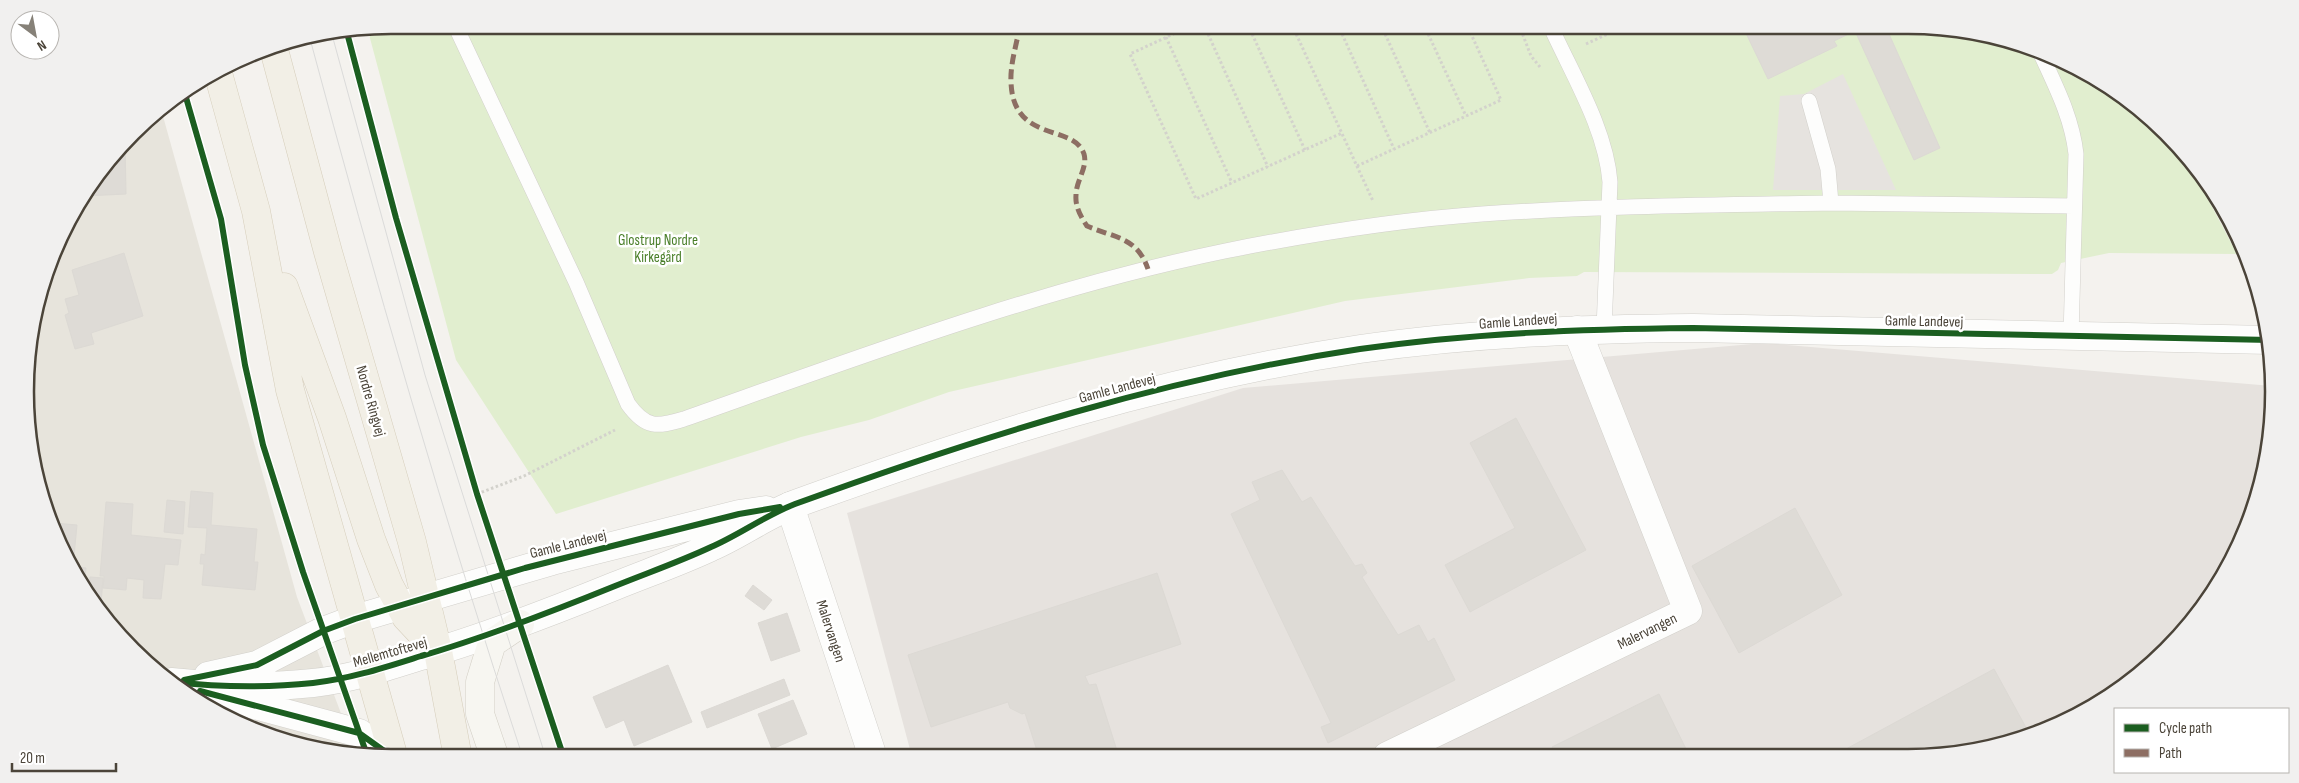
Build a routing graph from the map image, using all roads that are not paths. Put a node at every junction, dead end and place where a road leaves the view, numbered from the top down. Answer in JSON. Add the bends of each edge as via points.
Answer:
{"nodes":[{"id":1,"x":459,"y":34,"type":"edge"},
{"id":2,"x":1554,"y":34,"type":"edge"},
{"id":3,"x":275,"y":54,"type":"edge"},
{"id":4,"x":2044,"y":61,"type":"edge"},
{"id":5,"x":219,"y":78,"type":"edge"},
{"id":6,"x":1809,"y":101,"type":"dead end"},
{"id":7,"x":1831,"y":203,"type":"junction"},
{"id":8,"x":2074,"y":206,"type":"junction"},
{"id":9,"x":1609,"y":207,"type":"junction"},
{"id":10,"x":256,"y":211,"type":"junction"},
{"id":11,"x":1604,"y":329,"type":"junction"},
{"id":12,"x":1577,"y":330,"type":"junction"},
{"id":13,"x":2071,"y":337,"type":"junction"},
{"id":14,"x":2261,"y":340,"type":"edge"},
{"id":15,"x":790,"y":506,"type":"junction"},
{"id":16,"x":413,"y":602,"type":"junction"},
{"id":17,"x":355,"y":619,"type":"junction"},
{"id":18,"x":520,"y":624,"type":"junction"},
{"id":19,"x":438,"y":651,"type":"junction"},
{"id":20,"x":370,"y":672,"type":"junction"},
{"id":21,"x":181,"y":680,"type":"edge"},
{"id":22,"x":186,"y":684,"type":"edge"},
{"id":23,"x":191,"y":687,"type":"edge"},
{"id":24,"x":381,"y":749,"type":"edge"},
{"id":25,"x":391,"y":749,"type":"edge"},
{"id":26,"x":456,"y":749,"type":"edge"},
{"id":27,"x":492,"y":749,"type":"edge"},
{"id":28,"x":870,"y":749,"type":"edge"},
{"id":29,"x":1402,"y":749,"type":"edge"}],
"edges":[{"from":1,"to":9,"type":"lane","via":[[576,282],[628,404],[637,417],[648,424],[663,425],[1016,305],[1133,272],[1226,251],[1384,224],[1480,214]]},
{"from":2,"to":9,"type":"lane","via":[[1601,138],[1608,162]]},
{"from":3,"to":16,"type":"main road","name":"Nordre Ringvej","via":[[328,252],[412,542]]},
{"from":4,"to":8,"type":"lane","via":[[2074,132]]},
{"from":5,"to":10,"type":"main road"},
{"from":6,"to":7,"type":"lane","via":[[1828,169]]},
{"from":7,"to":8,"type":"lane"},
{"from":7,"to":9,"type":"lane"},
{"from":8,"to":13,"type":"lane"},
{"from":9,"to":11,"type":"lane"},
{"from":10,"to":16,"type":"main road","via":[[332,418],[371,539]]},
{"from":10,"to":17,"type":"main road","via":[[290,390]]},
{"from":11,"to":12,"type":"street","name":"Gamle Landevej"},
{"from":11,"to":13,"type":"street","name":"Gamle Landevej","via":[[1693,328]]},
{"from":12,"to":15,"type":"street","name":"Gamle Landevej","via":[[1511,333],[1361,349],[1201,379],[1114,400],[983,440]]},
{"from":12,"to":29,"type":"street","name":"Malervangen","via":[[1688,611]]},
{"from":13,"to":14,"type":"street","name":"Gamle Landevej"},
{"from":15,"to":16,"type":"street","name":"Gamle Landevej","via":[[739,514],[552,561]]},
{"from":15,"to":18,"type":"street","name":"Gamle Landevej","via":[[712,547]]},
{"from":15,"to":28,"type":"street","name":"Malervangen"},
{"from":16,"to":17,"type":"street","name":"Gamle Landevej"},
{"from":16,"to":19,"type":"main road","name":"Nordre Ringvej"},
{"from":17,"to":20,"type":"main road"},
{"from":17,"to":21,"type":"street","via":[[323,631],[257,665]]},
{"from":18,"to":19,"type":"street","name":"Gamle Landevej"},
{"from":18,"to":27,"type":"main road","via":[[492,643],[480,682],[480,714]]},
{"from":19,"to":20,"type":"street","name":"Mellemtoftevej"},
{"from":19,"to":26,"type":"main road","name":"Nordre Ringvej"},
{"from":20,"to":22,"type":"street","name":"Mellemtoftevej","via":[[316,683],[276,686]]},
{"from":20,"to":25,"type":"main road"},
{"from":23,"to":24,"type":"street","via":[[359,733]]}]}
